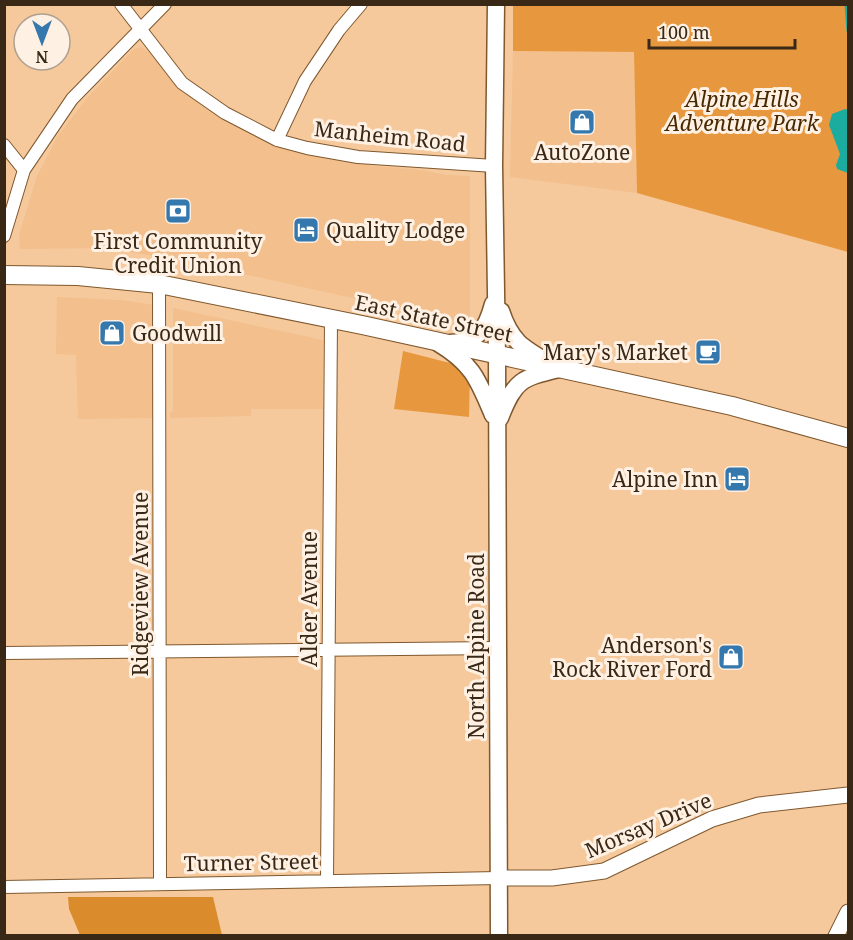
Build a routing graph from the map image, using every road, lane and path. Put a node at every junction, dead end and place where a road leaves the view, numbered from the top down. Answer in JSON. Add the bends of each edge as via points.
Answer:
{"nodes":[{"id":1,"x":121,"y":4,"type":"edge"},
{"id":2,"x":165,"y":4,"type":"edge"},
{"id":3,"x":361,"y":4,"type":"edge"},
{"id":4,"x":496,"y":4,"type":"edge"},
{"id":5,"x":140,"y":30,"type":"junction"},
{"id":6,"x":277,"y":140,"type":"junction"},
{"id":7,"x":4,"y":145,"type":"edge"},
{"id":8,"x":494,"y":166,"type":"junction"},
{"id":9,"x":24,"y":170,"type":"junction"},
{"id":10,"x":4,"y":236,"type":"edge"},
{"id":11,"x":4,"y":275,"type":"edge"},
{"id":12,"x":159,"y":284,"type":"junction"},
{"id":13,"x":496,"y":295,"type":"junction"},
{"id":14,"x":331,"y":319,"type":"junction"},
{"id":15,"x":437,"y":343,"type":"junction"},
{"id":16,"x":497,"y":355,"type":"junction"},
{"id":17,"x":559,"y":369,"type":"junction"},
{"id":18,"x":498,"y":425,"type":"junction"},
{"id":19,"x":849,"y":438,"type":"edge"},
{"id":20,"x":327,"y":648,"type":"junction"},
{"id":21,"x":498,"y":648,"type":"junction"},
{"id":22,"x":159,"y":652,"type":"junction"},
{"id":23,"x":4,"y":653,"type":"edge"},
{"id":24,"x":849,"y":795,"type":"edge"},
{"id":25,"x":499,"y":878,"type":"junction"},
{"id":26,"x":327,"y":880,"type":"junction"},
{"id":27,"x":159,"y":884,"type":"junction"},
{"id":28,"x":4,"y":887,"type":"edge"},
{"id":29,"x":849,"y":912,"type":"edge"},
{"id":30,"x":499,"y":936,"type":"edge"},
{"id":31,"x":836,"y":936,"type":"edge"}],
"edges":[{"from":1,"to":5,"type":"street","name":"Manheim Road"},
{"from":2,"to":5,"type":"street"},
{"from":3,"to":6,"type":"street","via":[[305,81]]},
{"from":4,"to":8,"type":"main road","name":"North Alpine Road"},
{"from":5,"to":6,"type":"street","name":"Manheim Road","via":[[182,83],[225,113]]},
{"from":5,"to":9,"type":"street","via":[[72,99]]},
{"from":6,"to":8,"type":"street","name":"Manheim Road","via":[[358,157]]},
{"from":7,"to":9,"type":"street"},
{"from":8,"to":13,"type":"main road","name":"North Alpine Road"},
{"from":9,"to":10,"type":"street"},
{"from":11,"to":12,"type":"main road","name":"East State Street","via":[[78,276]]},
{"from":12,"to":14,"type":"main road","name":"East State Street"},
{"from":12,"to":22,"type":"street","name":"Ridgeview Avenue"},
{"from":13,"to":15,"type":"main road","via":[[486,324],[475,337]]},
{"from":13,"to":16,"type":"main road","name":"North Alpine Road"},
{"from":13,"to":17,"type":"main road","via":[[506,327],[516,342]]},
{"from":14,"to":15,"type":"main road","name":"East State Street"},
{"from":14,"to":20,"type":"street","name":"Alder Avenue"},
{"from":15,"to":16,"type":"main road","name":"East State Street"},
{"from":15,"to":18,"type":"main road","via":[[455,353],[478,378]]},
{"from":16,"to":17,"type":"main road","name":"East State Street"},
{"from":16,"to":18,"type":"main road","name":"North Alpine Road"},
{"from":17,"to":18,"type":"main road","via":[[517,384]]},
{"from":17,"to":19,"type":"main road","name":"East State Street","via":[[747,409]]},
{"from":18,"to":21,"type":"main road","name":"North Alpine Road"},
{"from":20,"to":21,"type":"street"},
{"from":20,"to":22,"type":"street"},
{"from":20,"to":26,"type":"street","name":"Alder Avenue"},
{"from":21,"to":25,"type":"main road","name":"North Alpine Road"},
{"from":22,"to":23,"type":"street"},
{"from":22,"to":27,"type":"street","name":"Ridgeview Avenue"},
{"from":24,"to":25,"type":"street","name":"Morsay Drive","via":[[759,805],[712,819],[604,871],[564,877]]},
{"from":25,"to":26,"type":"street","name":"Turner Street"},
{"from":25,"to":30,"type":"main road","name":"North Alpine Road"},
{"from":26,"to":27,"type":"street","name":"Turner Street"},
{"from":27,"to":28,"type":"street","name":"Turner Street"},
{"from":29,"to":31,"type":"street"}]}
